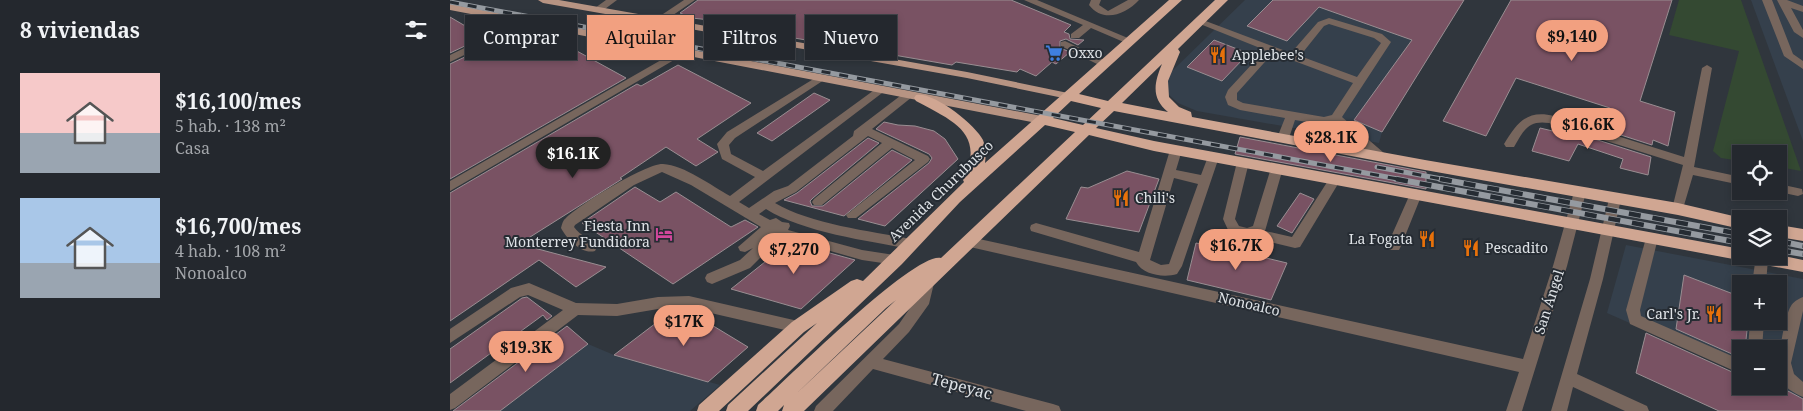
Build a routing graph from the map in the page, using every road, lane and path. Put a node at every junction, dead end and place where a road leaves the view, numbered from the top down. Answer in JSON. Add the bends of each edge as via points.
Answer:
{"nodes":[{"id":1,"x":545,"y":0,"type":"edge"},
{"id":2,"x":612,"y":0,"type":"edge"},
{"id":3,"x":690,"y":0,"type":"edge"},
{"id":4,"x":1029,"y":0,"type":"edge"},
{"id":5,"x":1096,"y":0,"type":"edge"},
{"id":6,"x":1134,"y":0,"type":"edge"},
{"id":7,"x":1176,"y":0,"type":"edge"},
{"id":8,"x":1222,"y":0,"type":"edge"},
{"id":9,"x":1766,"y":0,"type":"edge"},
{"id":10,"x":1783,"y":1,"type":"edge"},
{"id":11,"x":450,"y":7,"type":"edge"},
{"id":12,"x":1803,"y":8,"type":"edge"},
{"id":13,"x":598,"y":10,"type":"junction"},
{"id":14,"x":493,"y":15,"type":"edge"},
{"id":15,"x":623,"y":15,"type":"edge"},
{"id":16,"x":668,"y":15,"type":"edge"},
{"id":17,"x":1200,"y":22,"type":"junction"},
{"id":18,"x":1089,"y":24,"type":"junction"},
{"id":19,"x":694,"y":28,"type":"edge"},
{"id":20,"x":1803,"y":35,"type":"edge"},
{"id":21,"x":1075,"y":36,"type":"dead end"},
{"id":22,"x":1130,"y":41,"type":"junction"},
{"id":23,"x":1178,"y":43,"type":"junction"},
{"id":24,"x":1065,"y":44,"type":"dead end"},
{"id":25,"x":1271,"y":49,"type":"junction"},
{"id":26,"x":465,"y":52,"type":"edge"},
{"id":27,"x":694,"y":54,"type":"edge"},
{"id":28,"x":1293,"y":57,"type":"junction"},
{"id":29,"x":450,"y":59,"type":"edge"},
{"id":30,"x":668,"y":60,"type":"edge"},
{"id":31,"x":1105,"y":64,"type":"junction"},
{"id":32,"x":1803,"y":66,"type":"edge"},
{"id":33,"x":1707,"y":68,"type":"dead end"},
{"id":34,"x":820,"y":78,"type":"junction"},
{"id":35,"x":1360,"y":82,"type":"junction"},
{"id":36,"x":880,"y":90,"type":"junction"},
{"id":37,"x":1068,"y":96,"type":"junction"},
{"id":38,"x":914,"y":97,"type":"junction"},
{"id":39,"x":1112,"y":106,"type":"junction"},
{"id":40,"x":1291,"y":116,"type":"junction"},
{"id":41,"x":1336,"y":118,"type":"junction"},
{"id":42,"x":1042,"y":120,"type":"junction"},
{"id":43,"x":1233,"y":129,"type":"junction"},
{"id":44,"x":1086,"y":131,"type":"junction"},
{"id":45,"x":1283,"y":138,"type":"junction"},
{"id":46,"x":890,"y":143,"type":"junction"},
{"id":47,"x":1510,"y":144,"type":"dead end"},
{"id":48,"x":1176,"y":150,"type":"junction"},
{"id":49,"x":1380,"y":156,"type":"junction"},
{"id":50,"x":1213,"y":157,"type":"junction"},
{"id":51,"x":1243,"y":162,"type":"junction"},
{"id":52,"x":1689,"y":167,"type":"junction"},
{"id":53,"x":1277,"y":168,"type":"junction"},
{"id":54,"x":669,"y":170,"type":"junction"},
{"id":55,"x":1170,"y":173,"type":"junction"},
{"id":56,"x":764,"y":176,"type":"junction"},
{"id":57,"x":1732,"y":178,"type":"edge"},
{"id":58,"x":1335,"y":179,"type":"junction"},
{"id":59,"x":1206,"y":181,"type":"junction"},
{"id":60,"x":641,"y":182,"type":"dead end"},
{"id":61,"x":450,"y":187,"type":"edge"},
{"id":62,"x":1787,"y":190,"type":"edge"},
{"id":63,"x":1580,"y":192,"type":"junction"},
{"id":64,"x":1798,"y":192,"type":"dead end"},
{"id":65,"x":1416,"y":194,"type":"junction"},
{"id":66,"x":955,"y":198,"type":"junction"},
{"id":67,"x":1615,"y":199,"type":"junction"},
{"id":68,"x":769,"y":200,"type":"junction"},
{"id":69,"x":730,"y":202,"type":"junction"},
{"id":70,"x":818,"y":202,"type":"dead end"},
{"id":71,"x":1678,"y":210,"type":"junction"},
{"id":72,"x":750,"y":214,"type":"junction"},
{"id":73,"x":852,"y":215,"type":"dead end"},
{"id":74,"x":789,"y":216,"type":"junction"},
{"id":75,"x":1732,"y":221,"type":"edge"},
{"id":76,"x":1573,"y":225,"type":"junction"},
{"id":77,"x":1036,"y":228,"type":"dead end"},
{"id":78,"x":775,"y":229,"type":"junction"},
{"id":79,"x":1609,"y":231,"type":"junction"},
{"id":80,"x":849,"y":232,"type":"junction"},
{"id":81,"x":1787,"y":232,"type":"edge"},
{"id":82,"x":1254,"y":233,"type":"junction"},
{"id":83,"x":1803,"y":235,"type":"edge"},
{"id":84,"x":1652,"y":238,"type":"junction"},
{"id":85,"x":970,"y":242,"type":"junction"},
{"id":86,"x":911,"y":244,"type":"junction"},
{"id":87,"x":590,"y":246,"type":"dead end"},
{"id":88,"x":1394,"y":246,"type":"dead end"},
{"id":89,"x":745,"y":247,"type":"dead end"},
{"id":90,"x":839,"y":248,"type":"junction"},
{"id":91,"x":1732,"y":253,"type":"edge"},
{"id":92,"x":955,"y":255,"type":"junction"},
{"id":93,"x":1144,"y":260,"type":"junction"},
{"id":94,"x":892,"y":263,"type":"junction"},
{"id":95,"x":1787,"y":263,"type":"edge"},
{"id":96,"x":1803,"y":266,"type":"edge"},
{"id":97,"x":712,"y":278,"type":"dead end"},
{"id":98,"x":928,"y":279,"type":"junction"},
{"id":99,"x":1803,"y":303,"type":"edge"},
{"id":100,"x":574,"y":309,"type":"junction"},
{"id":101,"x":798,"y":327,"type":"junction"},
{"id":102,"x":450,"y":337,"type":"edge"},
{"id":103,"x":870,"y":362,"type":"junction"},
{"id":104,"x":1732,"y":363,"type":"edge"},
{"id":105,"x":1528,"y":367,"type":"junction"},
{"id":106,"x":1568,"y":377,"type":"junction"},
{"id":107,"x":1803,"y":390,"type":"edge"},
{"id":108,"x":450,"y":403,"type":"edge"},
{"id":109,"x":706,"y":411,"type":"edge"},
{"id":110,"x":735,"y":411,"type":"edge"},
{"id":111,"x":764,"y":411,"type":"edge"},
{"id":112,"x":791,"y":411,"type":"edge"},
{"id":113,"x":822,"y":411,"type":"edge"},
{"id":114,"x":1054,"y":411,"type":"edge"},
{"id":115,"x":1514,"y":411,"type":"edge"},
{"id":116,"x":1559,"y":411,"type":"edge"},
{"id":117,"x":1641,"y":411,"type":"edge"}],
"edges":[{"from":1,"to":13,"type":"main road"},
{"from":2,"to":13,"type":"street"},
{"from":3,"to":16,"type":"street"},
{"from":4,"to":18,"type":"street"},
{"from":5,"to":6,"type":"street","via":[[1097,10],[1106,14],[1114,14]]},
{"from":7,"to":22,"type":"highway","name":"Avenida Churubusco"},
{"from":8,"to":17,"type":"highway"},
{"from":9,"to":32,"type":"street","via":[[1789,56]]},
{"from":10,"to":12,"type":"street"},
{"from":10,"to":20,"type":"street"},
{"from":11,"to":14,"type":"main road"},
{"from":13,"to":15,"type":"main road"},
{"from":17,"to":23,"type":"highway"},
{"from":17,"to":25,"type":"street"},
{"from":18,"to":21,"type":"street"},
{"from":18,"to":22,"type":"street"},
{"from":19,"to":37,"type":"main road","via":[[968,75]]},
{"from":22,"to":31,"type":"highway","name":"Avenida Churubusco"},
{"from":23,"to":39,"type":"highway"},
{"from":23,"to":43,"type":"highway","via":[[1161,79],[1160,91],[1166,104],[1182,114]]},
{"from":24,"to":31,"type":"street"},
{"from":25,"to":28,"type":"street"},
{"from":25,"to":40,"type":"street","via":[[1230,97],[1240,106]]},
{"from":26,"to":29,"type":"street"},
{"from":27,"to":34,"type":"main road"},
{"from":28,"to":35,"type":"street"},
{"from":28,"to":35,"type":"street","via":[[1324,22],[1335,22],[1378,36],[1386,44]]},
{"from":30,"to":61,"type":"street"},
{"from":31,"to":37,"type":"highway","name":"Avenida Churubusco"},
{"from":33,"to":52,"type":"street"},
{"from":34,"to":36,"type":"main road"},
{"from":34,"to":56,"type":"street","via":[[722,144],[726,156]]},
{"from":35,"to":41,"type":"street"},
{"from":36,"to":38,"type":"main road"},
{"from":36,"to":56,"type":"street"},
{"from":37,"to":39,"type":"highway"},
{"from":37,"to":42,"type":"highway","name":"Avenida Churubusco"},
{"from":38,"to":42,"type":"main road"},
{"from":38,"to":66,"type":"highway","via":[[960,122],[973,132],[977,140],[978,165]]},
{"from":38,"to":68,"type":"street"},
{"from":39,"to":43,"type":"highway"},
{"from":39,"to":44,"type":"highway"},
{"from":40,"to":41,"type":"street","via":[[1324,121]]},
{"from":40,"to":45,"type":"street"},
{"from":41,"to":49,"type":"street"},
{"from":42,"to":44,"type":"highway"},
{"from":42,"to":66,"type":"highway","name":"Avenida Churubusco"},
{"from":43,"to":45,"type":"highway"},
{"from":44,"to":48,"type":"highway"},
{"from":44,"to":85,"type":"highway"},
{"from":45,"to":49,"type":"highway"},
{"from":46,"to":68,"type":"street","via":[[867,131],[792,190]]},
{"from":46,"to":70,"type":"street"},
{"from":46,"to":73,"type":"street","via":[[924,159]]},
{"from":47,"to":52,"type":"street","via":[[1528,119],[1536,117]]},
{"from":48,"to":50,"type":"highway"},
{"from":48,"to":55,"type":"street"},
{"from":49,"to":63,"type":"highway"},
{"from":50,"to":51,"type":"highway"},
{"from":50,"to":59,"type":"street"},
{"from":51,"to":53,"type":"highway"},
{"from":51,"to":82,"type":"street","via":[[1229,219],[1234,229]]},
{"from":52,"to":57,"type":"street"},
{"from":52,"to":71,"type":"street"},
{"from":53,"to":58,"type":"highway"},
{"from":53,"to":82,"type":"street","via":[[1259,229]]},
{"from":54,"to":60,"type":"street"},
{"from":54,"to":69,"type":"street"},
{"from":54,"to":87,"type":"street","via":[[663,168],[648,172],[570,222],[570,232]]},
{"from":55,"to":59,"type":"street"},
{"from":55,"to":93,"type":"street"},
{"from":56,"to":69,"type":"street"},
{"from":58,"to":65,"type":"highway"},
{"from":58,"to":82,"type":"street","via":[[1295,243]]},
{"from":59,"to":93,"type":"street","via":[[1174,269],[1167,271],[1150,267],[1144,264]]},
{"from":62,"to":64,"type":"street"},
{"from":63,"to":67,"type":"highway"},
{"from":63,"to":76,"type":"street","name":"San Ángel"},
{"from":65,"to":76,"type":"highway"},
{"from":65,"to":88,"type":"street"},
{"from":66,"to":86,"type":"highway","name":"Avenida Churubusco"},
{"from":67,"to":71,"type":"highway"},
{"from":67,"to":79,"type":"street"},
{"from":68,"to":72,"type":"street"},
{"from":68,"to":74,"type":"street"},
{"from":69,"to":72,"type":"street"},
{"from":71,"to":75,"type":"highway"},
{"from":72,"to":78,"type":"street"},
{"from":74,"to":78,"type":"street"},
{"from":74,"to":80,"type":"street"},
{"from":76,"to":79,"type":"highway"},
{"from":76,"to":105,"type":"street","name":"San Ángel"},
{"from":77,"to":93,"type":"street"},
{"from":78,"to":89,"type":"street"},
{"from":78,"to":90,"type":"street"},
{"from":78,"to":97,"type":"street","via":[[745,264]]},
{"from":79,"to":84,"type":"highway"},
{"from":79,"to":106,"type":"street"},
{"from":80,"to":86,"type":"street"},
{"from":80,"to":90,"type":"street"},
{"from":81,"to":83,"type":"highway"},
{"from":84,"to":91,"type":"highway"},
{"from":84,"to":104,"type":"street","via":[[1633,310],[1635,320]]},
{"from":85,"to":92,"type":"highway"},
{"from":85,"to":105,"type":"street","name":"Nonoalco"},
{"from":86,"to":94,"type":"highway","name":"Avenida Churubusco"},
{"from":90,"to":94,"type":"street"},
{"from":92,"to":98,"type":"highway"},
{"from":92,"to":111,"type":"highway","via":[[916,275],[880,303]]},
{"from":94,"to":101,"type":"highway"},
{"from":94,"to":110,"type":"highway","name":"Avenida Churubusco"},
{"from":95,"to":96,"type":"highway"},
{"from":98,"to":103,"type":"street","via":[[924,300],[917,312]]},
{"from":98,"to":112,"type":"highway"},
{"from":99,"to":107,"type":"street","via":[[1796,309],[1786,351],[1785,371],[1787,377]]},
{"from":100,"to":101,"type":"street","via":[[617,310],[689,302]]},
{"from":100,"to":102,"type":"street","via":[[524,289]]},
{"from":100,"to":108,"type":"street"},
{"from":101,"to":109,"type":"highway"},
{"from":103,"to":113,"type":"street"},
{"from":103,"to":114,"type":"street","name":"Tepeyac"},
{"from":105,"to":115,"type":"street","name":"San Ángel"},
{"from":106,"to":116,"type":"street"},
{"from":106,"to":117,"type":"street"}]}
